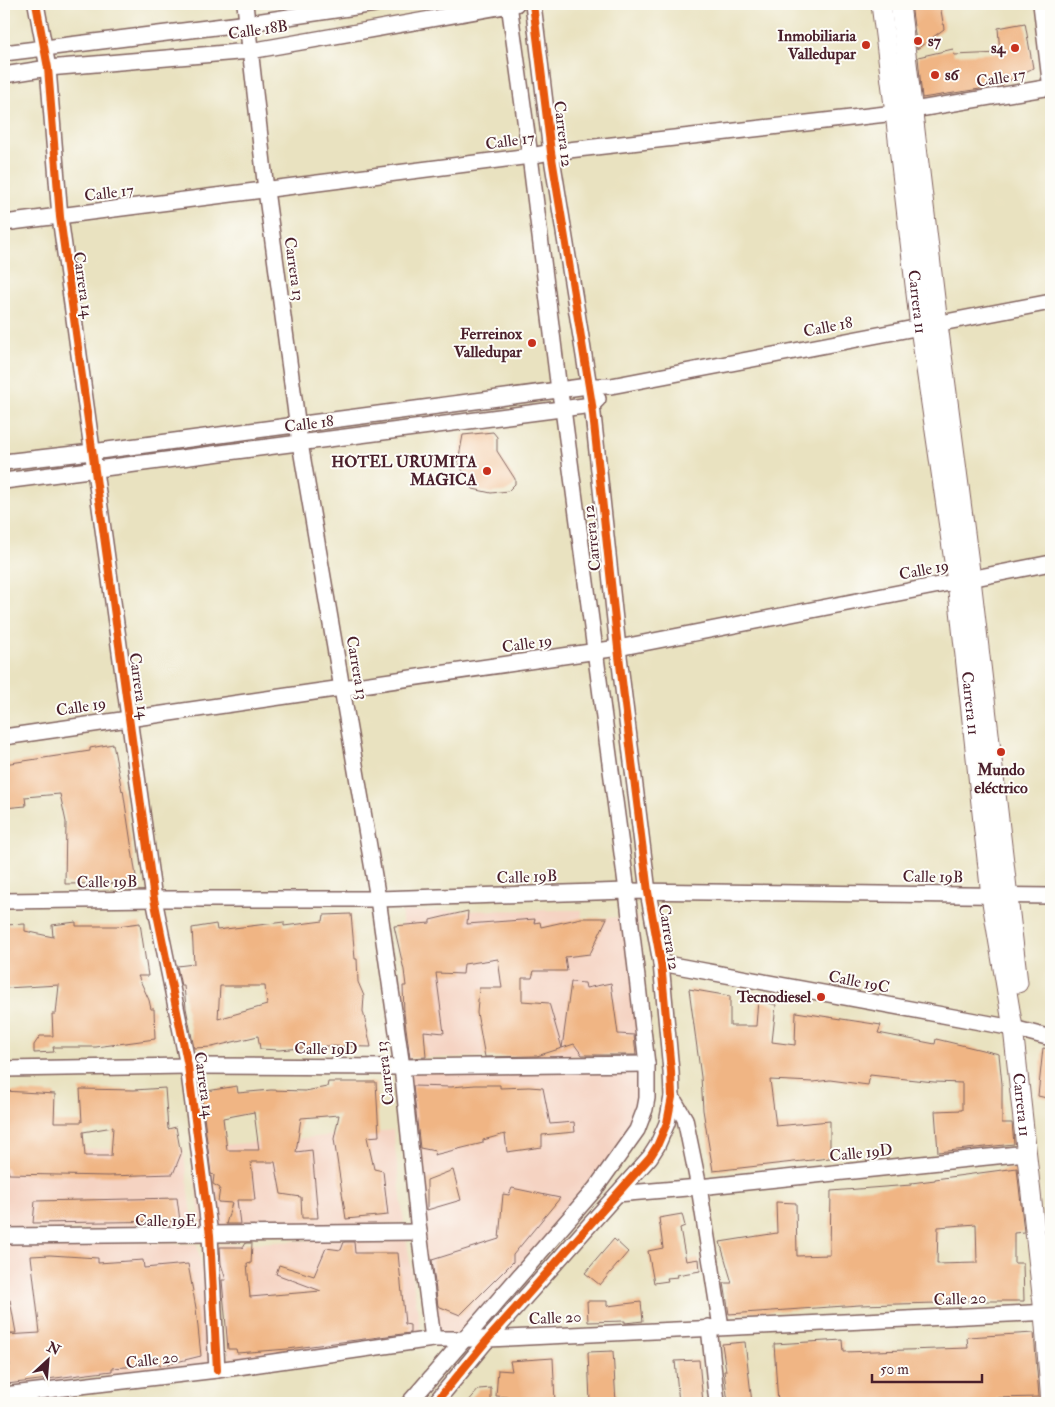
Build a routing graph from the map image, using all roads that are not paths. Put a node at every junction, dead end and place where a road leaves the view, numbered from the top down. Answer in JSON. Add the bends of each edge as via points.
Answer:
{"nodes":[{"id":1,"x":36,"y":4,"type":"edge"},
{"id":2,"x":245,"y":4,"type":"edge"},
{"id":3,"x":375,"y":4,"type":"edge"},
{"id":4,"x":512,"y":4,"type":"edge"},
{"id":5,"x":534,"y":4,"type":"edge"},
{"id":6,"x":881,"y":4,"type":"edge"},
{"id":7,"x":900,"y":4,"type":"edge"},
{"id":8,"x":1041,"y":4,"type":"edge"},
{"id":9,"x":248,"y":24,"type":"junction"},
{"id":10,"x":44,"y":47,"type":"junction"},
{"id":11,"x":250,"y":50,"type":"junction"},
{"id":12,"x":4,"y":52,"type":"edge"},
{"id":13,"x":48,"y":68,"type":"junction"},
{"id":14,"x":4,"y":75,"type":"edge"},
{"id":15,"x":1051,"y":88,"type":"edge"},
{"id":16,"x":904,"y":111,"type":"junction"},
{"id":17,"x":551,"y":152,"type":"junction"},
{"id":18,"x":530,"y":156,"type":"junction"},
{"id":19,"x":266,"y":190,"type":"junction"},
{"id":20,"x":60,"y":217,"type":"junction"},
{"id":21,"x":4,"y":223,"type":"edge"},
{"id":22,"x":1051,"y":302,"type":"edge"},
{"id":23,"x":938,"y":324,"type":"junction"},
{"id":24,"x":920,"y":328,"type":"junction"},
{"id":25,"x":588,"y":386,"type":"junction"},
{"id":26,"x":611,"y":386,"type":"junction"},
{"id":27,"x":559,"y":390,"type":"junction"},
{"id":28,"x":592,"y":405,"type":"junction"},
{"id":29,"x":563,"y":409,"type":"junction"},
{"id":30,"x":298,"y":425,"type":"junction"},
{"id":31,"x":300,"y":443,"type":"junction"},
{"id":32,"x":92,"y":452,"type":"junction"},
{"id":33,"x":4,"y":462,"type":"edge"},
{"id":34,"x":96,"y":470,"type":"junction"},
{"id":35,"x":4,"y":481,"type":"edge"},
{"id":36,"x":1051,"y":563,"type":"edge"},
{"id":37,"x":964,"y":580,"type":"junction"},
{"id":38,"x":618,"y":648,"type":"junction"},
{"id":39,"x":596,"y":652,"type":"junction"},
{"id":40,"x":343,"y":688,"type":"junction"},
{"id":41,"x":130,"y":718,"type":"junction"},
{"id":42,"x":4,"y":737,"type":"edge"},
{"id":43,"x":627,"y":892,"type":"junction"},
{"id":44,"x":648,"y":892,"type":"junction"},
{"id":45,"x":999,"y":895,"type":"junction"},
{"id":46,"x":1051,"y":896,"type":"edge"},
{"id":47,"x":154,"y":898,"type":"junction"},
{"id":48,"x":378,"y":899,"type":"junction"},
{"id":49,"x":4,"y":901,"type":"edge"},
{"id":50,"x":660,"y":963,"type":"junction"},
{"id":51,"x":1018,"y":1030,"type":"junction"},
{"id":52,"x":1051,"y":1038,"type":"edge"},
{"id":53,"x":647,"y":1064,"type":"junction"},
{"id":54,"x":188,"y":1066,"type":"junction"},
{"id":55,"x":402,"y":1067,"type":"junction"},
{"id":56,"x":4,"y":1069,"type":"edge"},
{"id":57,"x":672,"y":1097,"type":"junction"},
{"id":58,"x":1027,"y":1153,"type":"junction"},
{"id":59,"x":699,"y":1188,"type":"junction"},
{"id":60,"x":617,"y":1194,"type":"junction"},
{"id":61,"x":418,"y":1232,"type":"junction"},
{"id":62,"x":210,"y":1235,"type":"junction"},
{"id":63,"x":4,"y":1236,"type":"edge"},
{"id":64,"x":1051,"y":1259,"type":"edge"},
{"id":65,"x":1048,"y":1313,"type":"edge"},
{"id":66,"x":715,"y":1327,"type":"junction"},
{"id":67,"x":464,"y":1338,"type":"junction"},
{"id":68,"x":433,"y":1339,"type":"junction"},
{"id":69,"x":488,"y":1339,"type":"junction"},
{"id":70,"x":217,"y":1370,"type":"junction"},
{"id":71,"x":4,"y":1395,"type":"edge"},
{"id":72,"x":441,"y":1400,"type":"edge"},
{"id":73,"x":409,"y":1403,"type":"edge"},
{"id":74,"x":718,"y":1403,"type":"edge"},
{"id":75,"x":1051,"y":1403,"type":"edge"}],
"edges":[{"from":1,"to":10,"type":"street","name":"Carrera 14"},
{"from":2,"to":9,"type":"street","name":"Carrera 13"},
{"from":3,"to":9,"type":"street","name":"Calle 18B"},
{"from":4,"to":11,"type":"street","name":"Calle 18B"},
{"from":4,"to":18,"type":"street","name":"Carrera 12"},
{"from":5,"to":17,"type":"street","name":"Carrera 12"},
{"from":6,"to":16,"type":"main road","name":"Carrera 11"},
{"from":7,"to":16,"type":"main road","name":"Carrera 11"},
{"from":8,"to":15,"type":"street"},
{"from":9,"to":10,"type":"street","name":"Calle 18B"},
{"from":9,"to":11,"type":"street","name":"Carrera 13"},
{"from":10,"to":12,"type":"street","name":"Calle 18B"},
{"from":10,"to":13,"type":"street","name":"Carrera 14"},
{"from":11,"to":13,"type":"street","name":"Calle 18B"},
{"from":11,"to":19,"type":"street","name":"Carrera 13"},
{"from":13,"to":14,"type":"street","name":"Calle 18B"},
{"from":13,"to":20,"type":"street","name":"Carrera 14"},
{"from":15,"to":16,"type":"street","name":"Calle 17"},
{"from":16,"to":17,"type":"street","name":"Calle 17"},
{"from":16,"to":23,"type":"main road","name":"Carrera 11"},
{"from":16,"to":24,"type":"main road","name":"Carrera 11"},
{"from":17,"to":18,"type":"street","name":"Calle 17"},
{"from":17,"to":25,"type":"street","name":"Carrera 12"},
{"from":18,"to":19,"type":"street","name":"Calle 17"},
{"from":18,"to":27,"type":"street","name":"Carrera 12"},
{"from":19,"to":20,"type":"street","name":"Calle 17"},
{"from":19,"to":30,"type":"street","name":"Carrera 13"},
{"from":20,"to":21,"type":"street","name":"Calle 17"},
{"from":20,"to":32,"type":"street","name":"Carrera 14"},
{"from":22,"to":23,"type":"street","name":"Calle 18"},
{"from":23,"to":24,"type":"street","name":"Calle 18"},
{"from":23,"to":37,"type":"main road","name":"Carrera 11"},
{"from":24,"to":26,"type":"street","name":"Calle 18"},
{"from":24,"to":37,"type":"main road","name":"Carrera 11"},
{"from":25,"to":26,"type":"street","name":"Calle 18"},
{"from":25,"to":27,"type":"street","name":"Calle 18"},
{"from":25,"to":28,"type":"street","name":"Carrera 12"},
{"from":26,"to":28,"type":"street"},
{"from":27,"to":29,"type":"street","name":"Carrera 12"},
{"from":27,"to":30,"type":"street","name":"Calle 18"},
{"from":28,"to":29,"type":"street","name":"Calle 18"},
{"from":28,"to":38,"type":"street","name":"Carrera 12"},
{"from":29,"to":31,"type":"street","name":"Calle 18"},
{"from":29,"to":39,"type":"street","name":"Carrera 12"},
{"from":30,"to":31,"type":"street","name":"Carrera 13"},
{"from":30,"to":32,"type":"street","name":"Calle 18"},
{"from":31,"to":34,"type":"street","name":"Calle 18"},
{"from":31,"to":40,"type":"street","name":"Carrera 13"},
{"from":32,"to":33,"type":"street","name":"Calle 18"},
{"from":32,"to":34,"type":"street","name":"Carrera 14"},
{"from":34,"to":35,"type":"street","name":"Calle 18"},
{"from":34,"to":41,"type":"street","name":"Carrera 14"},
{"from":36,"to":37,"type":"street","name":"Calle 19"},
{"from":37,"to":38,"type":"street","name":"Calle 19"},
{"from":37,"to":45,"type":"main road","name":"Carrera 11"},
{"from":38,"to":39,"type":"street","name":"Calle 19"},
{"from":38,"to":44,"type":"street","name":"Carrera 12"},
{"from":39,"to":40,"type":"street","name":"Calle 19"},
{"from":39,"to":43,"type":"street","name":"Carrera 12"},
{"from":40,"to":41,"type":"street","name":"Calle 19"},
{"from":40,"to":48,"type":"street","name":"Carrera 13"},
{"from":41,"to":42,"type":"street","name":"Calle 19"},
{"from":41,"to":47,"type":"street","name":"Carrera 14"},
{"from":43,"to":44,"type":"street","name":"Calle 19B"},
{"from":43,"to":48,"type":"street","name":"Calle 19B"},
{"from":43,"to":53,"type":"street","name":"Carrera 12"},
{"from":44,"to":45,"type":"street","name":"Calle 19B"},
{"from":44,"to":50,"type":"street","name":"Carrera 12"},
{"from":45,"to":46,"type":"street","name":"Calle 19B"},
{"from":45,"to":51,"type":"main road","name":"Carrera 11"},
{"from":47,"to":48,"type":"street","name":"Calle 19B"},
{"from":47,"to":49,"type":"street","name":"Calle 19B"},
{"from":47,"to":54,"type":"street","name":"Carrera 14"},
{"from":48,"to":55,"type":"street","name":"Carrera 13"},
{"from":50,"to":51,"type":"street","name":"Calle 19C"},
{"from":50,"to":57,"type":"street","name":"Carrera 12"},
{"from":51,"to":52,"type":"street","name":"Calle 19C"},
{"from":51,"to":58,"type":"main road","name":"Carrera 11"},
{"from":51,"to":64,"type":"main road","name":"Carrera 11"},
{"from":53,"to":55,"type":"street","name":"Calle 19D"},
{"from":53,"to":67,"type":"street","name":"Carrera 12","via":[[645,1109],[632,1139],[575,1214]]},
{"from":54,"to":55,"type":"street","name":"Calle 19D"},
{"from":54,"to":56,"type":"street","name":"Calle 19D"},
{"from":54,"to":62,"type":"street","name":"Carrera 14"},
{"from":55,"to":61,"type":"street","name":"Carrera 13"},
{"from":57,"to":59,"type":"street","via":[[685,1119]]},
{"from":57,"to":60,"type":"street","via":[[667,1122],[657,1146]]},
{"from":58,"to":59,"type":"street","name":"Calle 19D"},
{"from":58,"to":65,"type":"main road","name":"Carrera 11"},
{"from":59,"to":60,"type":"street","name":"Calle 19D"},
{"from":59,"to":66,"type":"street"},
{"from":60,"to":69,"type":"street"},
{"from":61,"to":62,"type":"street","name":"Calle 19E"},
{"from":61,"to":68,"type":"street","name":"Carrera 13"},
{"from":62,"to":63,"type":"street","name":"Calle 19E"},
{"from":62,"to":70,"type":"street","name":"Carrera 14"},
{"from":65,"to":66,"type":"street","name":"Calle 20"},
{"from":65,"to":75,"type":"main road","name":"Carrera 11"},
{"from":66,"to":69,"type":"street","name":"Calle 20"},
{"from":66,"to":74,"type":"street"},
{"from":67,"to":68,"type":"street","name":"Calle 20"},
{"from":67,"to":69,"type":"street","name":"Calle 20"},
{"from":67,"to":73,"type":"street","name":"Carrera 12"},
{"from":68,"to":70,"type":"street","name":"Calle 20"},
{"from":69,"to":72,"type":"street"},
{"from":70,"to":71,"type":"street","name":"Calle 20"}]}
